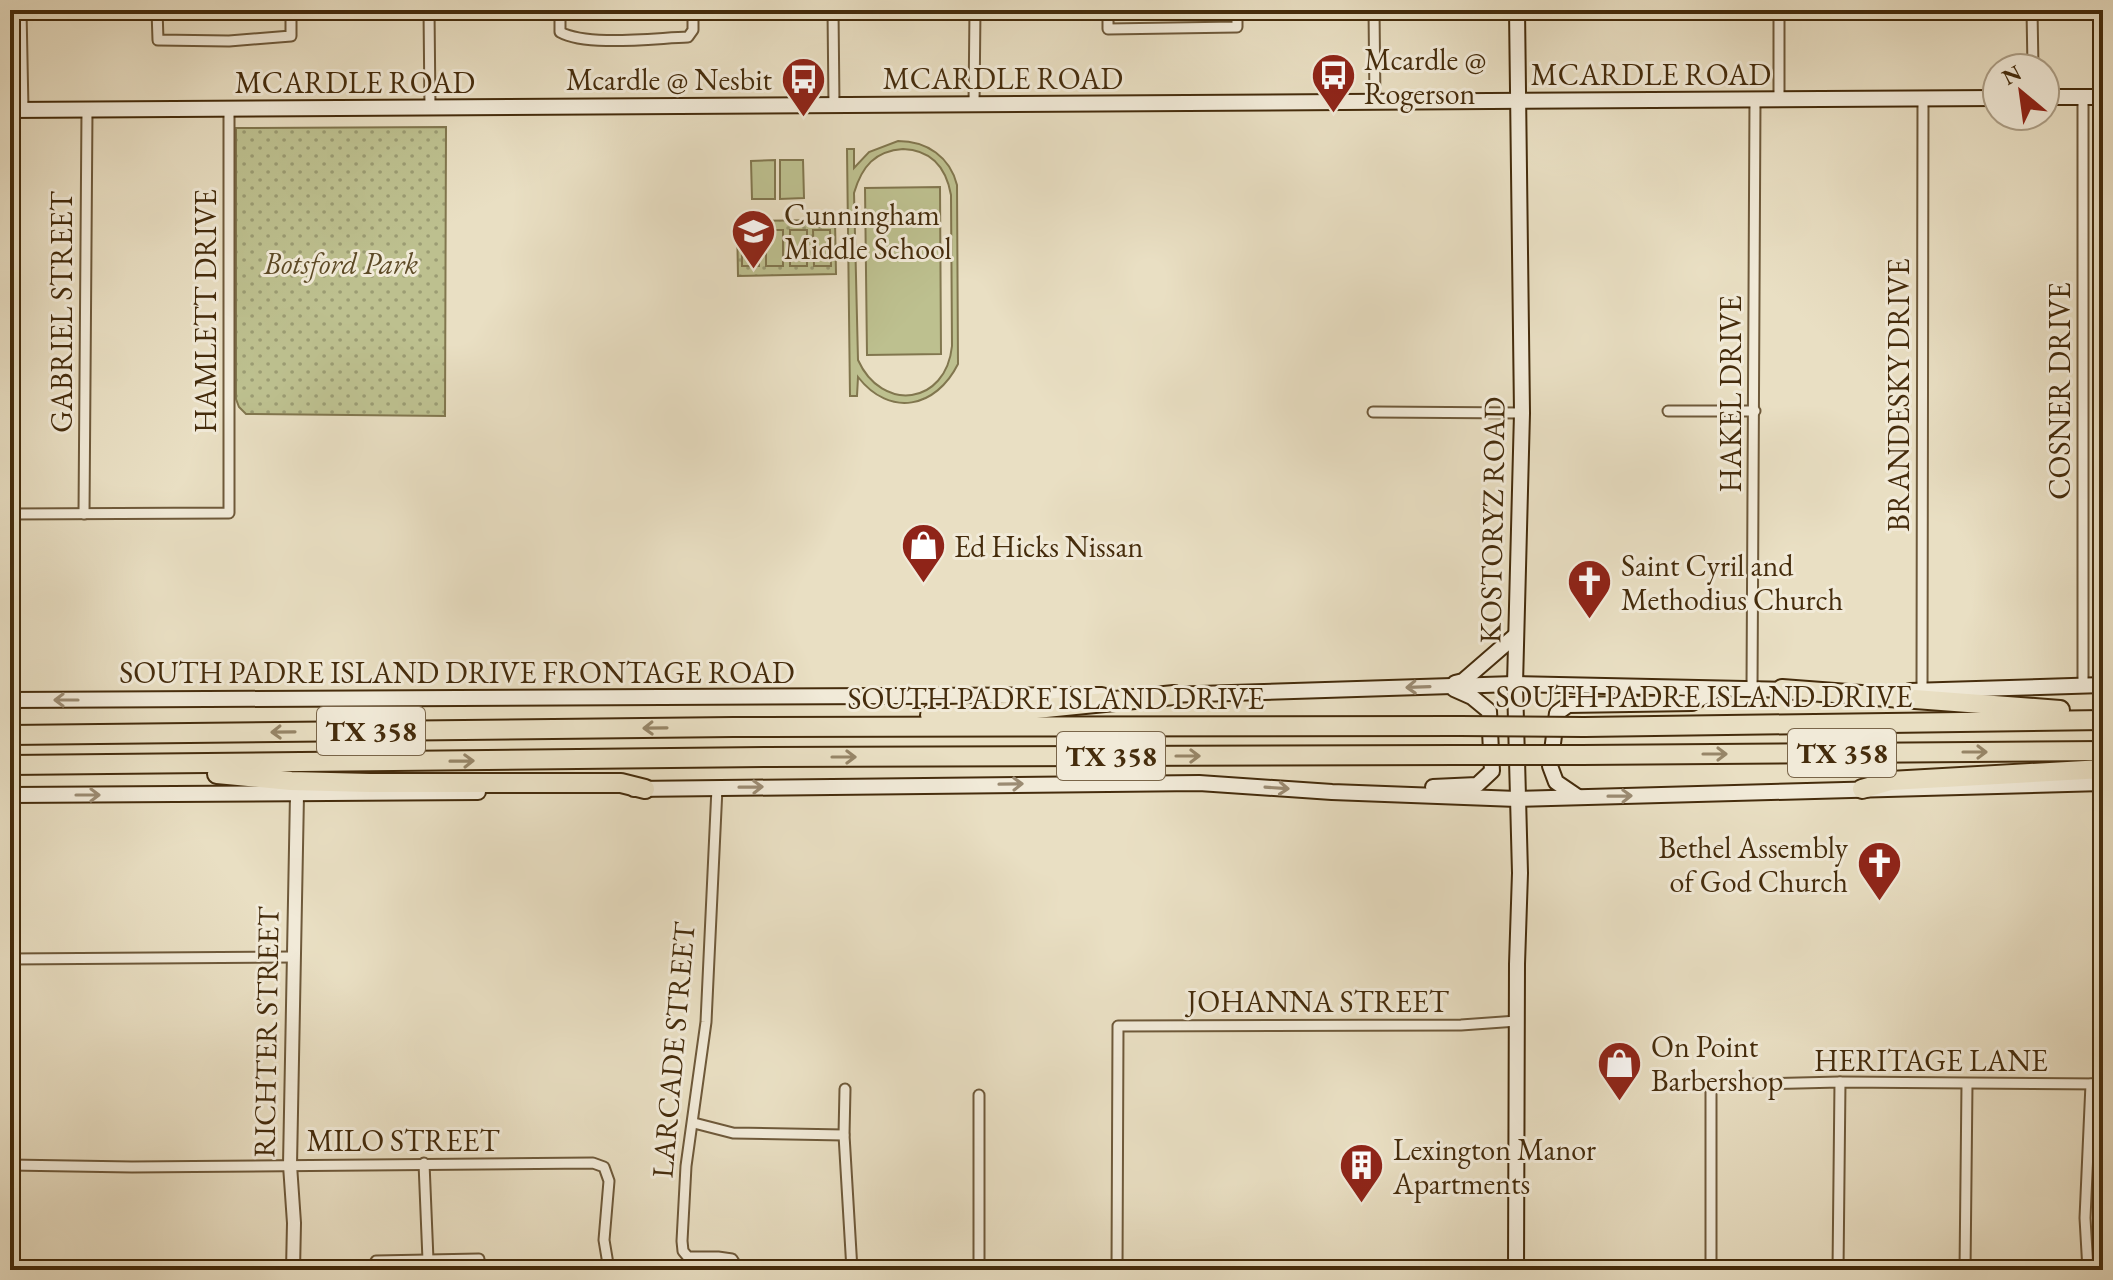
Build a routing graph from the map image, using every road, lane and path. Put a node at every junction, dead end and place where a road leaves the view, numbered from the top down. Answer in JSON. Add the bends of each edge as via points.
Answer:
{"nodes":[{"id":1,"x":21,"y":10,"type":"edge"},
{"id":2,"x":157,"y":10,"type":"edge"},
{"id":3,"x":291,"y":10,"type":"edge"},
{"id":4,"x":429,"y":10,"type":"edge"},
{"id":5,"x":560,"y":10,"type":"edge"},
{"id":6,"x":693,"y":10,"type":"edge"},
{"id":7,"x":833,"y":10,"type":"edge"},
{"id":8,"x":975,"y":10,"type":"edge"},
{"id":9,"x":1108,"y":10,"type":"edge"},
{"id":10,"x":1237,"y":10,"type":"edge"},
{"id":11,"x":1374,"y":10,"type":"edge"},
{"id":12,"x":1517,"y":10,"type":"edge"},
{"id":13,"x":1779,"y":10,"type":"edge"},
{"id":14,"x":2032,"y":10,"type":"edge"},
{"id":15,"x":2033,"y":52,"type":"edge"},
{"id":16,"x":2061,"y":97,"type":"edge"},
{"id":17,"x":2083,"y":97,"type":"junction"},
{"id":18,"x":2103,"y":97,"type":"edge"},
{"id":19,"x":1923,"y":98,"type":"junction"},
{"id":20,"x":1981,"y":98,"type":"edge"},
{"id":21,"x":1755,"y":99,"type":"junction"},
{"id":22,"x":1779,"y":99,"type":"junction"},
{"id":23,"x":1518,"y":101,"type":"junction"},
{"id":24,"x":1375,"y":102,"type":"junction"},
{"id":25,"x":974,"y":104,"type":"junction"},
{"id":26,"x":834,"y":105,"type":"junction"},
{"id":27,"x":430,"y":108,"type":"junction"},
{"id":28,"x":229,"y":109,"type":"junction"},
{"id":29,"x":16,"y":110,"type":"edge"},
{"id":30,"x":87,"y":110,"type":"junction"},
{"id":31,"x":1668,"y":411,"type":"dead end"},
{"id":32,"x":1755,"y":411,"type":"junction"},
{"id":33,"x":1373,"y":412,"type":"dead end"},
{"id":34,"x":1522,"y":413,"type":"junction"},
{"id":35,"x":10,"y":514,"type":"edge"},
{"id":36,"x":84,"y":514,"type":"junction"},
{"id":37,"x":1516,"y":635,"type":"junction"},
{"id":38,"x":1515,"y":684,"type":"junction"},
{"id":39,"x":2083,"y":685,"type":"junction"},
{"id":40,"x":2103,"y":685,"type":"edge"},
{"id":41,"x":1447,"y":686,"type":"junction"},
{"id":42,"x":1720,"y":688,"type":"junction"},
{"id":43,"x":1752,"y":689,"type":"junction"},
{"id":44,"x":1782,"y":689,"type":"junction"},
{"id":45,"x":1922,"y":691,"type":"junction"},
{"id":46,"x":1174,"y":695,"type":"junction"},
{"id":47,"x":10,"y":700,"type":"edge"},
{"id":48,"x":2103,"y":713,"type":"edge"},
{"id":49,"x":2103,"y":720,"type":"edge"},
{"id":50,"x":733,"y":727,"type":"junction"},
{"id":51,"x":10,"y":735,"type":"edge"},
{"id":52,"x":2103,"y":751,"type":"edge"},
{"id":53,"x":188,"y":764,"type":"junction"},
{"id":54,"x":10,"y":765,"type":"edge"},
{"id":55,"x":2103,"y":769,"type":"edge"},
{"id":56,"x":2103,"y":783,"type":"edge"},
{"id":57,"x":717,"y":788,"type":"junction"},
{"id":58,"x":645,"y":789,"type":"junction"},
{"id":59,"x":1862,"y":789,"type":"junction"},
{"id":60,"x":1332,"y":792,"type":"junction"},
{"id":61,"x":10,"y":795,"type":"edge"},
{"id":62,"x":297,"y":795,"type":"junction"},
{"id":63,"x":1578,"y":797,"type":"junction"},
{"id":64,"x":1517,"y":799,"type":"junction"},
{"id":65,"x":294,"y":957,"type":"junction"},
{"id":66,"x":10,"y":959,"type":"edge"},
{"id":67,"x":1517,"y":1021,"type":"junction"},
{"id":68,"x":1840,"y":1082,"type":"junction"},
{"id":69,"x":1967,"y":1084,"type":"junction"},
{"id":70,"x":2091,"y":1084,"type":"junction"},
{"id":71,"x":2103,"y":1084,"type":"edge"},
{"id":72,"x":845,"y":1089,"type":"dead end"},
{"id":73,"x":979,"y":1095,"type":"dead end"},
{"id":74,"x":694,"y":1123,"type":"junction"},
{"id":75,"x":844,"y":1135,"type":"junction"},
{"id":76,"x":424,"y":1163,"type":"junction"},
{"id":77,"x":10,"y":1165,"type":"edge"},
{"id":78,"x":290,"y":1165,"type":"junction"},
{"id":79,"x":479,"y":1259,"type":"dead end"},
{"id":80,"x":428,"y":1260,"type":"junction"},
{"id":81,"x":376,"y":1261,"type":"dead end"},
{"id":82,"x":293,"y":1270,"type":"edge"},
{"id":83,"x":609,"y":1270,"type":"edge"},
{"id":84,"x":739,"y":1270,"type":"edge"},
{"id":85,"x":852,"y":1270,"type":"edge"},
{"id":86,"x":979,"y":1270,"type":"edge"},
{"id":87,"x":1117,"y":1270,"type":"edge"},
{"id":88,"x":1516,"y":1270,"type":"edge"},
{"id":89,"x":1711,"y":1270,"type":"edge"},
{"id":90,"x":1838,"y":1270,"type":"edge"},
{"id":91,"x":1965,"y":1270,"type":"edge"},
{"id":92,"x":2088,"y":1270,"type":"edge"}],
"edges":[{"from":1,"to":29,"type":"street"},
{"from":2,"to":3,"type":"street","via":[[158,40],[229,41],[291,36]]},
{"from":4,"to":27,"type":"street"},
{"from":5,"to":6,"type":"street","via":[[560,32],[614,40],[688,37]]},
{"from":7,"to":26,"type":"street"},
{"from":8,"to":25,"type":"street"},
{"from":9,"to":10,"type":"street","via":[[1108,29],[1237,27]]},
{"from":11,"to":24,"type":"street"},
{"from":12,"to":23,"type":"main road","name":"KOSTORYZ ROAD"},
{"from":13,"to":22,"type":"street"},
{"from":14,"to":15,"type":"street"},
{"from":16,"to":17,"type":"main road"},
{"from":17,"to":18,"type":"main road"},
{"from":17,"to":39,"type":"street","name":"COSNER DRIVE"},
{"from":19,"to":20,"type":"main road","name":"MCARDLE ROAD"},
{"from":19,"to":22,"type":"main road","name":"MCARDLE ROAD"},
{"from":19,"to":45,"type":"street","name":"BRANDESKY DRIVE"},
{"from":21,"to":22,"type":"main road","name":"MCARDLE ROAD"},
{"from":21,"to":23,"type":"main road","name":"MCARDLE ROAD"},
{"from":21,"to":32,"type":"street","name":"HAKEL DRIVE"},
{"from":23,"to":24,"type":"main road","name":"MCARDLE ROAD"},
{"from":23,"to":34,"type":"main road","name":"KOSTORYZ ROAD"},
{"from":24,"to":25,"type":"main road","name":"MCARDLE ROAD"},
{"from":25,"to":26,"type":"main road","name":"MCARDLE ROAD"},
{"from":26,"to":27,"type":"main road","name":"MCARDLE ROAD"},
{"from":27,"to":28,"type":"main road","name":"MCARDLE ROAD"},
{"from":28,"to":30,"type":"main road","name":"MCARDLE ROAD"},
{"from":28,"to":36,"type":"street","name":"HAMLETT DRIVE","via":[[229,513]]},
{"from":29,"to":30,"type":"main road","name":"MCARDLE ROAD"},
{"from":30,"to":36,"type":"street","name":"GABRIEL STREET"},
{"from":31,"to":32,"type":"street"},
{"from":32,"to":43,"type":"street","name":"HAKEL DRIVE"},
{"from":33,"to":34,"type":"street"},
{"from":34,"to":37,"type":"main road","name":"KOSTORYZ ROAD"},
{"from":35,"to":36,"type":"street"},
{"from":37,"to":38,"type":"main road","name":"KOSTORYZ ROAD"},
{"from":37,"to":41,"type":"main road","via":[[1463,681]]},
{"from":38,"to":41,"type":"main road","name":"SOUTH PADRE ISLAND DRIVE FRONTAGE ROAD"},
{"from":38,"to":42,"type":"main road","name":"SOUTH PADRE ISLAND DRIVE FRONTAGE ROAD"},
{"from":38,"to":64,"type":"main road","name":"KOSTORYZ ROAD"},
{"from":39,"to":40,"type":"main road","name":"SOUTH PADRE ISLAND DRIVE FRONTAGE ROAD"},
{"from":39,"to":45,"type":"main road","name":"SOUTH PADRE ISLAND DRIVE FRONTAGE ROAD"},
{"from":41,"to":46,"type":"main road","name":"SOUTH PADRE ISLAND DRIVE FRONTAGE ROAD","one_way":true},
{"from":41,"to":60,"type":"main road","via":[[1489,711],[1492,771],[1477,785]]},
{"from":42,"to":43,"type":"main road","name":"SOUTH PADRE ISLAND DRIVE FRONTAGE ROAD"},
{"from":42,"to":63,"type":"main road","via":[[1692,703],[1568,705],[1557,713],[1550,766],[1556,782]]},
{"from":43,"to":44,"type":"main road","name":"SOUTH PADRE ISLAND DRIVE FRONTAGE ROAD"},
{"from":44,"to":45,"type":"main road","name":"SOUTH PADRE ISLAND DRIVE FRONTAGE ROAD"},
{"from":44,"to":48,"type":"highway"},
{"from":46,"to":47,"type":"main road","name":"SOUTH PADRE ISLAND DRIVE FRONTAGE ROAD","one_way":true},
{"from":46,"to":50,"type":"highway","via":[[1026,710]]},
{"from":49,"to":50,"type":"highway","name":"SOUTH PADRE ISLAND DRIVE","number":"TX 358","bridge":true,"via":[[1584,727]]},
{"from":50,"to":51,"type":"highway","name":"SOUTH PADRE ISLAND DRIVE","number":"TX 358","one_way":true},
{"from":53,"to":52,"type":"highway","name":"SOUTH PADRE ISLAND DRIVE","number":"TX 358","one_way":true,"bridge":true},
{"from":53,"to":54,"type":"highway","name":"SOUTH PADRE ISLAND DRIVE","number":"TX 358"},
{"from":53,"to":58,"type":"highway","via":[[219,774],[291,781],[621,783]]},
{"from":55,"to":59,"type":"highway","via":[[1890,781]]},
{"from":56,"to":59,"type":"main road"},
{"from":57,"to":58,"type":"main road"},
{"from":57,"to":60,"type":"main road","one_way":true,"via":[[1199,783]]},
{"from":57,"to":74,"type":"street","name":"LARCADE STREET","via":[[706,1022]]},
{"from":58,"to":62,"type":"main road"},
{"from":63,"to":59,"type":"main road","one_way":true},
{"from":60,"to":64,"type":"main road"},
{"from":61,"to":62,"type":"main road","one_way":true},
{"from":62,"to":65,"type":"street","name":"RICHTER STREET"},
{"from":63,"to":64,"type":"main road"},
{"from":64,"to":67,"type":"main road","name":"KOSTORYZ ROAD"},
{"from":65,"to":66,"type":"street"},
{"from":65,"to":78,"type":"street","name":"RICHTER STREET"},
{"from":67,"to":87,"type":"street","name":"JOHANNA STREET","via":[[1118,1026]]},
{"from":67,"to":88,"type":"main road","name":"KOSTORYZ ROAD"},
{"from":68,"to":69,"type":"street","name":"HERITAGE LANE"},
{"from":68,"to":89,"type":"street","name":"HERITAGE LANE","via":[[1711,1085]]},
{"from":68,"to":90,"type":"street"},
{"from":69,"to":70,"type":"street","name":"HERITAGE LANE"},
{"from":69,"to":91,"type":"street"},
{"from":70,"to":71,"type":"street","name":"HERITAGE LANE"},
{"from":70,"to":92,"type":"street"},
{"from":72,"to":75,"type":"street"},
{"from":73,"to":86,"type":"street"},
{"from":74,"to":75,"type":"street","via":[[733,1133]]},
{"from":74,"to":84,"type":"street","name":"LARCADE STREET","via":[[686,1166],[683,1251],[695,1259],[732,1259]]},
{"from":75,"to":85,"type":"street"},
{"from":76,"to":78,"type":"street","name":"MILO STREET"},
{"from":76,"to":80,"type":"street"},
{"from":76,"to":83,"type":"street","name":"MILO STREET","via":[[604,1167],[609,1181],[604,1240]]},
{"from":77,"to":78,"type":"street","name":"MILO STREET"},
{"from":78,"to":82,"type":"street","name":"RICHTER STREET"},
{"from":79,"to":80,"type":"street"},
{"from":80,"to":81,"type":"street"}]}
